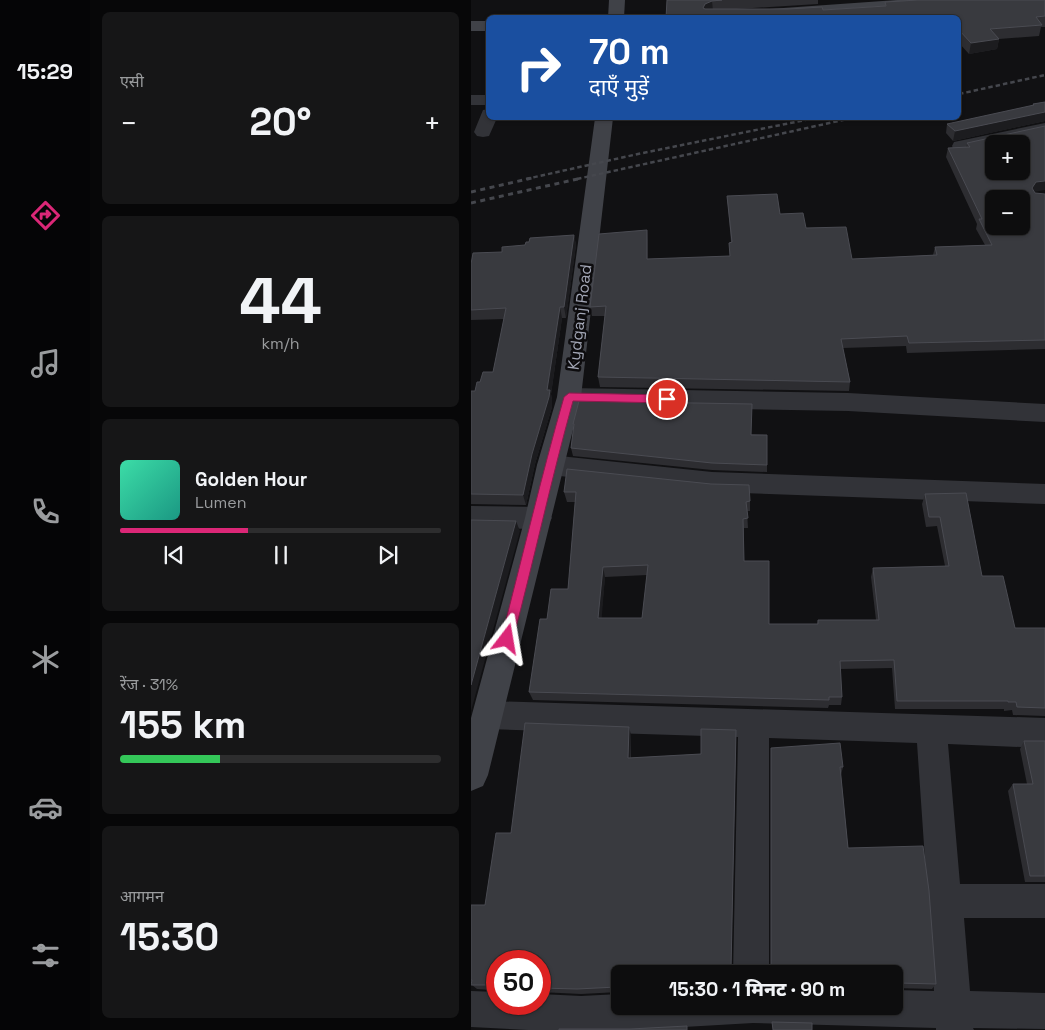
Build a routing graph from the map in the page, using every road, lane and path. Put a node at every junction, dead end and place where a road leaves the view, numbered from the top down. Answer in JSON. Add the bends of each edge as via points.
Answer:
{"nodes":[{"id":1,"x":617,"y":0,"type":"edge"},
{"id":2,"x":965,"y":0,"type":"edge"},
{"id":3,"x":919,"y":2,"type":"edge"},
{"id":4,"x":616,"y":15,"type":"edge"},
{"id":5,"x":752,"y":15,"type":"edge"},
{"id":6,"x":471,"y":26,"type":"edge"},
{"id":7,"x":486,"y":26,"type":"edge"},
{"id":8,"x":471,"y":100,"type":"edge"},
{"id":9,"x":486,"y":100,"type":"edge"},
{"id":10,"x":487,"y":120,"type":"edge"},
{"id":11,"x":604,"y":120,"type":"edge"},
{"id":12,"x":1045,"y":128,"type":"edge"},
{"id":13,"x":483,"y":132,"type":"dead end"},
{"id":14,"x":961,"y":146,"type":"edge"},
{"id":15,"x":569,"y":397,"type":"junction"},
{"id":16,"x":1045,"y":413,"type":"edge"},
{"id":17,"x":550,"y":465,"type":"junction"},
{"id":18,"x":1045,"y":494,"type":"edge"},
{"id":19,"x":471,"y":517,"type":"edge"},
{"id":20,"x":539,"y":518,"type":"junction"},
{"id":21,"x":488,"y":716,"type":"junction"},
{"id":22,"x":754,"y":725,"type":"junction"},
{"id":23,"x":931,"y":729,"type":"junction"},
{"id":24,"x":1045,"y":733,"type":"edge"},
{"id":25,"x":471,"y":775,"type":"edge"},
{"id":26,"x":945,"y":901,"type":"junction"},
{"id":27,"x":1045,"y":901,"type":"edge"},
{"id":28,"x":751,"y":965,"type":"edge"},
{"id":29,"x":471,"y":1010,"type":"edge"},
{"id":30,"x":1045,"y":1011,"type":"edge"},
{"id":31,"x":611,"y":1013,"type":"edge"},
{"id":32,"x":883,"y":1015,"type":"edge"},
{"id":33,"x":954,"y":1020,"type":"edge"}],
"edges":[{"from":1,"to":4,"type":"main road"},
{"from":2,"to":3,"type":"main road"},
{"from":3,"to":5,"type":"main road"},
{"from":6,"to":7,"type":"main road"},
{"from":8,"to":9,"type":"street"},
{"from":10,"to":13,"type":"street"},
{"from":11,"to":15,"type":"main road","name":"Kydganj Road"},
{"from":12,"to":14,"type":"street"},
{"from":15,"to":16,"type":"street","via":[[847,402]]},
{"from":15,"to":17,"type":"main road","name":"Kydganj Road"},
{"from":17,"to":18,"type":"street","via":[[712,482]]},
{"from":17,"to":20,"type":"main road","name":"Kydganj Road"},
{"from":19,"to":20,"type":"street"},
{"from":20,"to":21,"type":"main road","name":"Kydganj Road"},
{"from":21,"to":22,"type":"street"},
{"from":21,"to":25,"type":"main road","name":"Kydganj Road"},
{"from":22,"to":23,"type":"street"},
{"from":22,"to":28,"type":"street"},
{"from":23,"to":24,"type":"street"},
{"from":23,"to":26,"type":"street"},
{"from":26,"to":27,"type":"street"},
{"from":26,"to":33,"type":"street"},
{"from":29,"to":31,"type":"street"},
{"from":30,"to":33,"type":"street"},
{"from":32,"to":33,"type":"street"}]}
